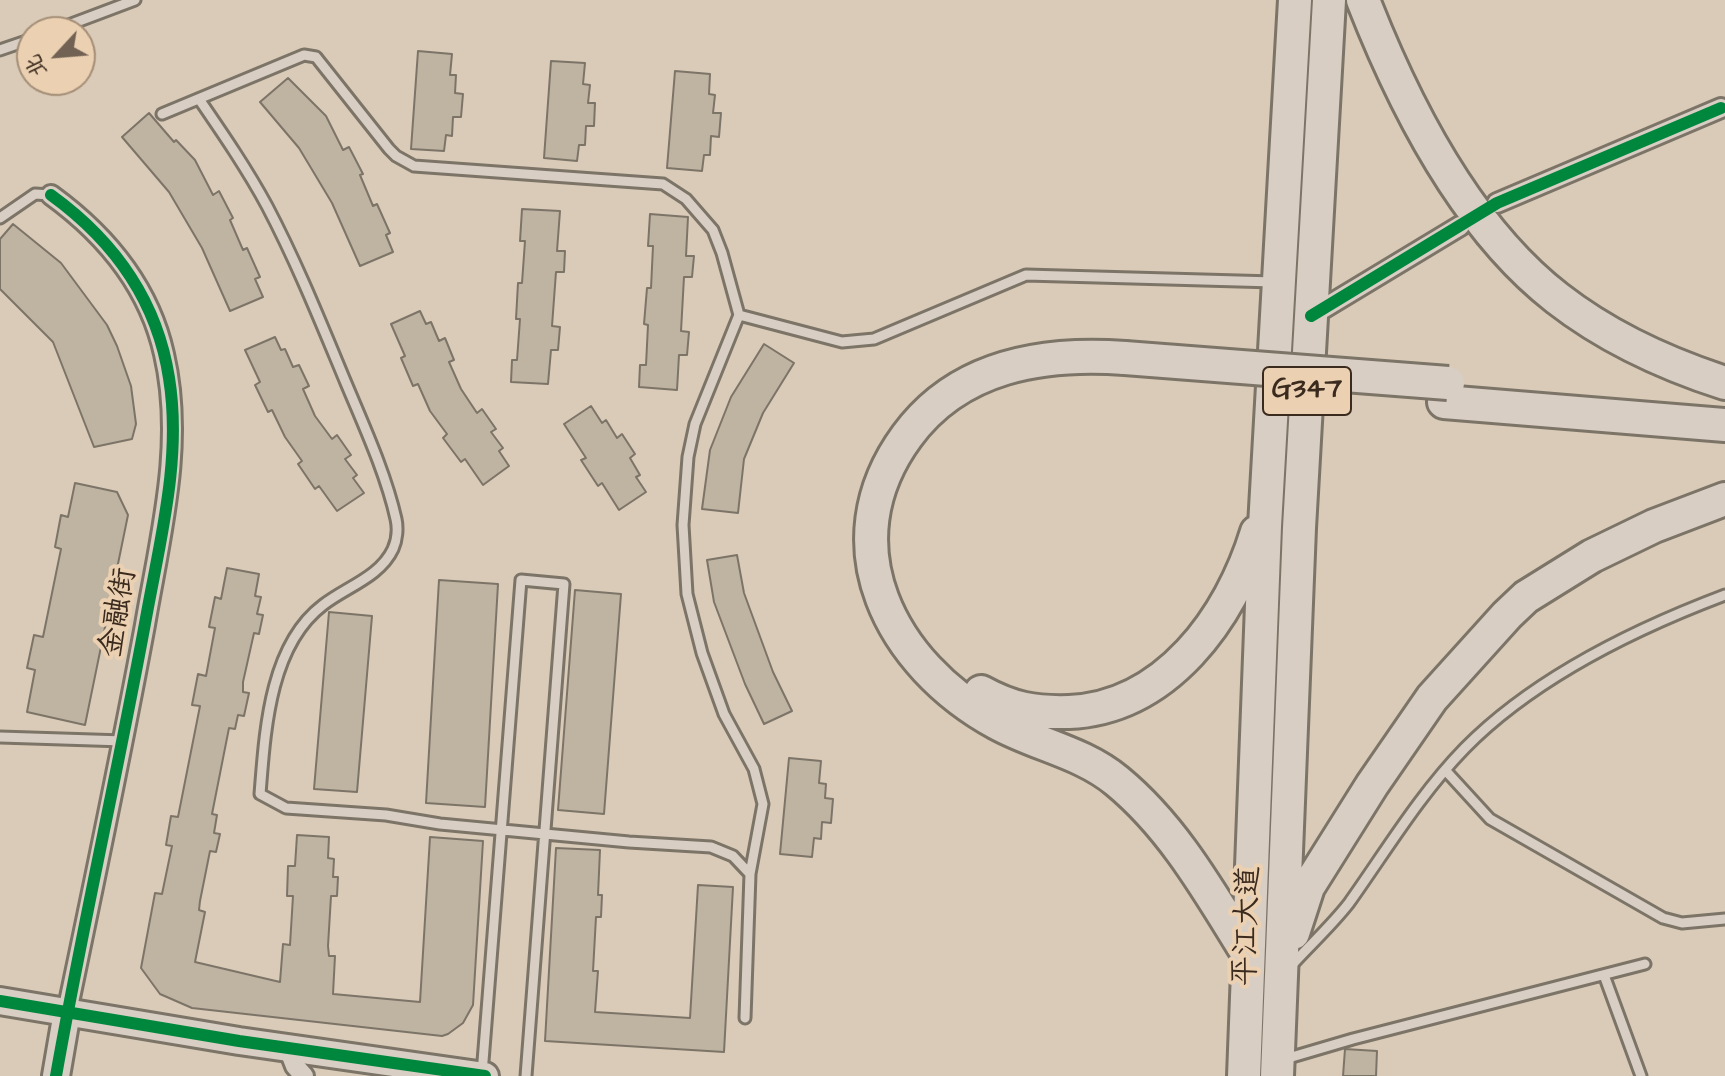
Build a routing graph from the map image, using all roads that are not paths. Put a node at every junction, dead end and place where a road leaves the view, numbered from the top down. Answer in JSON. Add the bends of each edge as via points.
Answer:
{"nodes":[{"id":1,"x":135,"y":0,"type":"edge"},
{"id":2,"x":1295,"y":0,"type":"edge"},
{"id":3,"x":1329,"y":0,"type":"edge"},
{"id":4,"x":1363,"y":0,"type":"edge"},
{"id":5,"x":92,"y":16,"type":"edge"},
{"id":6,"x":199,"y":99,"type":"junction"},
{"id":7,"x":1721,"y":108,"type":"dead end"},
{"id":8,"x":162,"y":114,"type":"dead end"},
{"id":9,"x":51,"y":195,"type":"joint"},
{"id":10,"x":1497,"y":203,"type":"dead end"},
{"id":11,"x":0,"y":218,"type":"edge"},
{"id":12,"x":1460,"y":226,"type":"dead end"},
{"id":13,"x":1280,"y":282,"type":"junction"},
{"id":14,"x":739,"y":315,"type":"junction"},
{"id":15,"x":1311,"y":316,"type":"junction"},
{"id":16,"x":1124,"y":368,"type":"junction"},
{"id":17,"x":1725,"y":383,"type":"edge"},
{"id":18,"x":1446,"y":392,"type":"junction"},
{"id":19,"x":1725,"y":406,"type":"edge"},
{"id":20,"x":1725,"y":425,"type":"edge"},
{"id":21,"x":1267,"y":499,"type":"junction"},
{"id":22,"x":1725,"y":499,"type":"edge"},
{"id":23,"x":1725,"y":595,"type":"edge"},
{"id":24,"x":0,"y":737,"type":"edge"},
{"id":25,"x":124,"y":741,"type":"junction"},
{"id":26,"x":1446,"y":771,"type":"junction"},
{"id":27,"x":501,"y":830,"type":"junction"},
{"id":28,"x":545,"y":834,"type":"junction"},
{"id":29,"x":750,"y":874,"type":"junction"},
{"id":30,"x":1725,"y":919,"type":"edge"},
{"id":31,"x":1248,"y":954,"type":"junction"},
{"id":32,"x":1645,"y":964,"type":"dead end"},
{"id":33,"x":1281,"y":972,"type":"junction"},
{"id":34,"x":1604,"y":975,"type":"junction"},
{"id":35,"x":0,"y":1001,"type":"edge"},
{"id":36,"x":67,"y":1012,"type":"junction"},
{"id":37,"x":745,"y":1018,"type":"dead end"},
{"id":38,"x":288,"y":1048,"type":"junction"},
{"id":39,"x":1278,"y":1069,"type":"edge"},
{"id":40,"x":56,"y":1076,"type":"edge"},
{"id":41,"x":304,"y":1076,"type":"edge"},
{"id":42,"x":484,"y":1076,"type":"edge"},
{"id":43,"x":526,"y":1076,"type":"edge"},
{"id":44,"x":1244,"y":1076,"type":"edge"},
{"id":45,"x":1641,"y":1076,"type":"edge"}],
"edges":[{"from":1,"to":5,"type":"lane"},
{"from":2,"to":13,"type":"highway","number":"G347"},
{"from":3,"to":15,"type":"highway","number":"G347"},
{"from":4,"to":17,"type":"highway","via":[[1399,84],[1441,160],[1510,252],[1556,298],[1590,321],[1664,361]]},
{"from":6,"to":8,"type":"lane"},
{"from":6,"to":14,"type":"lane","via":[[289,59],[316,57],[389,149],[414,166],[663,184],[686,199],[713,230]]},
{"from":6,"to":27,"type":"lane","via":[[245,169],[297,265],[397,521],[385,561],[311,615],[285,659],[266,720],[260,794],[286,808]]},
{"from":7,"to":10,"type":"street"},
{"from":9,"to":11,"type":"lane","via":[[35,194]]},
{"from":9,"to":25,"type":"street","name":"金融街","via":[[95,231],[131,275],[156,325],[169,378],[173,436],[168,495]]},
{"from":12,"to":15,"type":"street"},
{"from":13,"to":14,"type":"lane","via":[[1026,275],[858,342]]},
{"from":13,"to":21,"type":"highway","number":"G347"},
{"from":14,"to":29,"type":"lane","via":[[695,424],[683,537],[687,594],[702,653],[724,714],[754,769],[763,804]]},
{"from":15,"to":33,"type":"highway","name":"平江大道","number":"G347"},
{"from":16,"to":18,"type":"highway","bridge":true},
{"from":16,"to":21,"type":"highway","via":[[998,389],[955,412],[929,437],[909,468],[894,509],[893,571],[912,621],[957,673],[1006,706],[1030,711],[1077,712],[1137,695],[1166,677],[1210,626],[1251,553]]},
{"from":16,"to":31,"type":"highway","via":[[1067,356],[1017,364],[967,383],[928,410],[903,442],[883,482],[872,529],[874,574],[896,630],[945,687],[999,724],[1095,765],[1133,795],[1192,864]]},
{"from":18,"to":19,"type":"highway"},
{"from":18,"to":20,"type":"highway"},
{"from":21,"to":31,"type":"highway","name":"平江大道","number":"G347"},
{"from":22,"to":33,"type":"highway","via":[[1654,526],[1558,576],[1526,597],[1478,645],[1432,698],[1308,887]]},
{"from":23,"to":26,"type":"lane","via":[[1574,666],[1490,726]]},
{"from":24,"to":25,"type":"lane"},
{"from":25,"to":36,"type":"street","name":"金融街"},
{"from":26,"to":30,"type":"lane","via":[[1490,819],[1663,918],[1682,923]]},
{"from":26,"to":33,"type":"lane","via":[[1347,906]]},
{"from":27,"to":28,"type":"lane"},
{"from":27,"to":28,"type":"lane","via":[[521,580],[564,584]]},
{"from":27,"to":42,"type":"lane"},
{"from":28,"to":29,"type":"lane","via":[[711,847],[733,856]]},
{"from":28,"to":43,"type":"lane"},
{"from":29,"to":37,"type":"lane"},
{"from":31,"to":44,"type":"highway","name":"平江大道","number":"G347"},
{"from":32,"to":34,"type":"lane"},
{"from":33,"to":39,"type":"highway","name":"平江大道","number":"G347"},
{"from":34,"to":39,"type":"lane","via":[[1353,1039]]},
{"from":34,"to":45,"type":"lane"},
{"from":35,"to":36,"type":"street"},
{"from":36,"to":38,"type":"street"},
{"from":36,"to":40,"type":"street","name":"金融街"},
{"from":38,"to":41,"type":"street"},
{"from":38,"to":42,"type":"street"}]}
